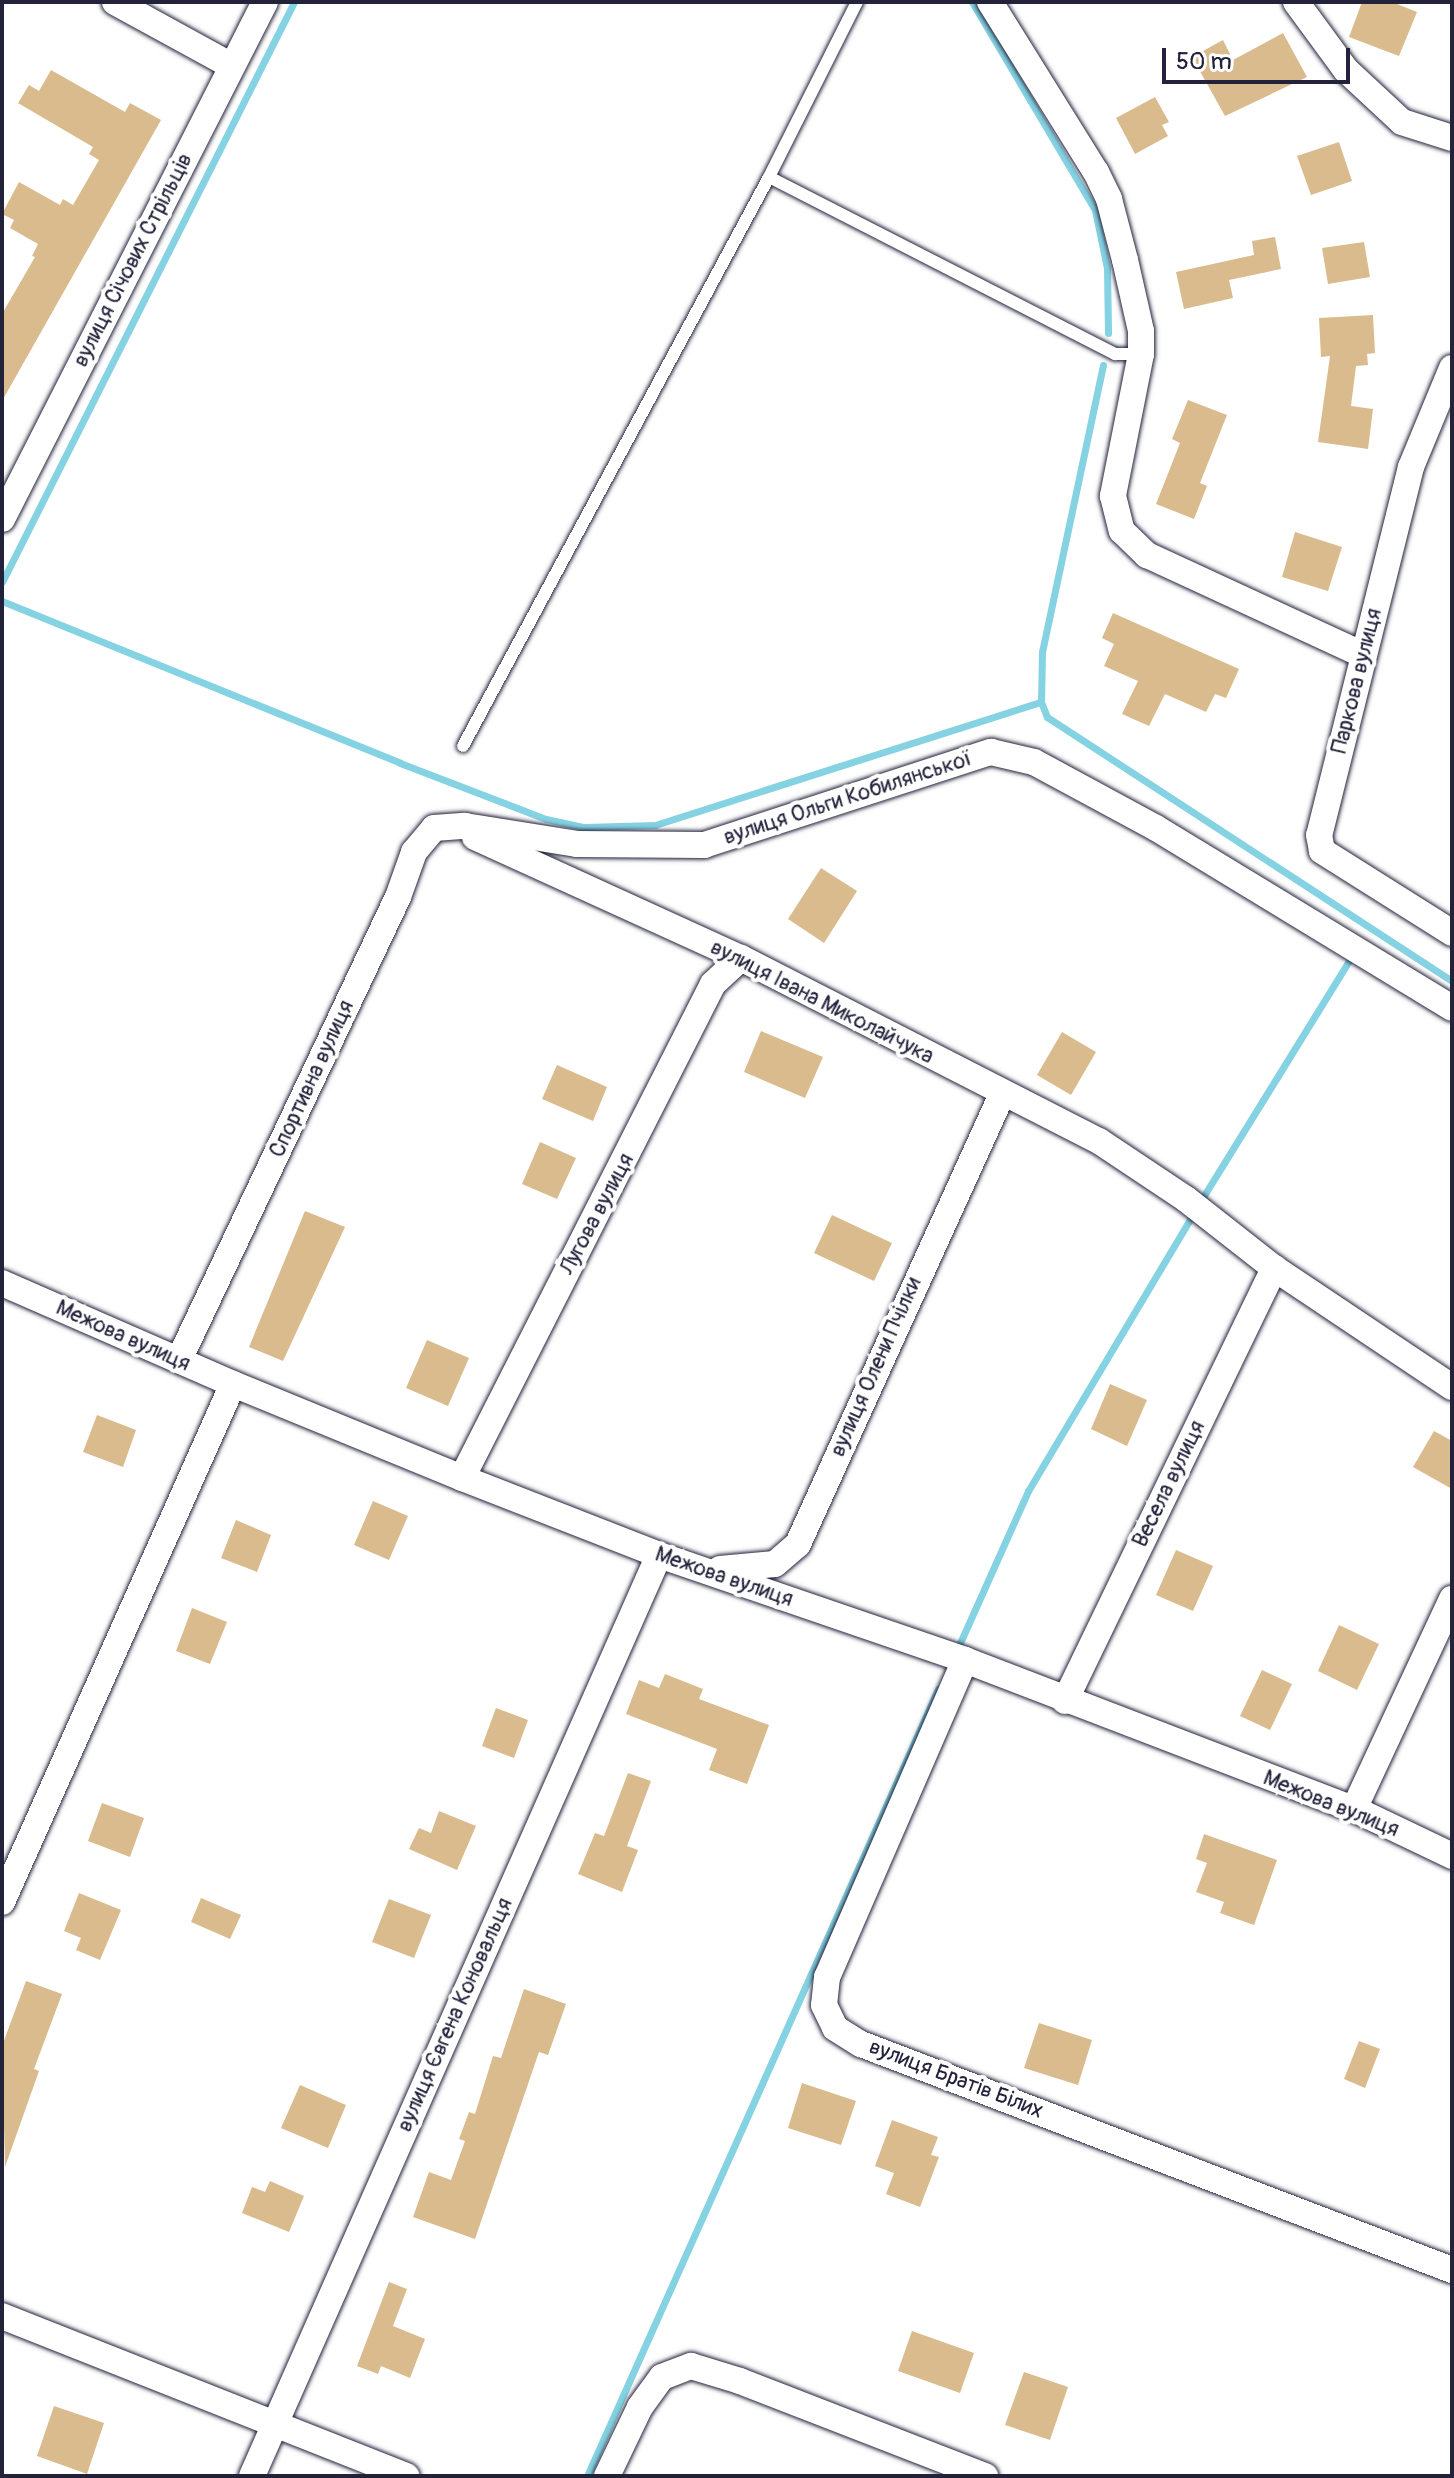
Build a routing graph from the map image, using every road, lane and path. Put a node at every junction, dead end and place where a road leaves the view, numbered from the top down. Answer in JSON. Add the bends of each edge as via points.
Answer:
{"nodes":[{"id":1,"x":115,"y":2,"type":"edge"},
{"id":2,"x":265,"y":2,"type":"edge"},
{"id":3,"x":857,"y":2,"type":"edge"},
{"id":4,"x":990,"y":2,"type":"edge"},
{"id":5,"x":1296,"y":2,"type":"edge"},
{"id":6,"x":232,"y":66,"type":"junction"},
{"id":7,"x":1452,"y":138,"type":"edge"},
{"id":8,"x":769,"y":177,"type":"junction"},
{"id":9,"x":1141,"y":354,"type":"junction"},
{"id":10,"x":1452,"y":368,"type":"edge"},
{"id":11,"x":2,"y":519,"type":"edge"},
{"id":12,"x":1363,"y":655,"type":"junction"},
{"id":13,"x":463,"y":746,"type":"dead end"},
{"id":14,"x":456,"y":825,"type":"junction"},
{"id":15,"x":1452,"y":933,"type":"edge"},
{"id":16,"x":741,"y":958,"type":"junction"},
{"id":17,"x":1452,"y":1008,"type":"edge"},
{"id":18,"x":1002,"y":1094,"type":"junction"},
{"id":19,"x":1274,"y":1268,"type":"junction"},
{"id":20,"x":2,"y":1283,"type":"edge"},
{"id":21,"x":179,"y":1360,"type":"junction"},
{"id":22,"x":233,"y":1384,"type":"junction"},
{"id":23,"x":1452,"y":1387,"type":"edge"},
{"id":24,"x":462,"y":1478,"type":"junction"},
{"id":25,"x":659,"y":1555,"type":"junction"},
{"id":26,"x":699,"y":1569,"type":"junction"},
{"id":27,"x":1452,"y":1599,"type":"edge"},
{"id":28,"x":965,"y":1660,"type":"junction"},
{"id":29,"x":1065,"y":1701,"type":"junction"},
{"id":30,"x":1354,"y":1809,"type":"junction"},
{"id":31,"x":1452,"y":1856,"type":"edge"},
{"id":32,"x":2,"y":1902,"type":"edge"},
{"id":33,"x":1452,"y":2270,"type":"edge"},
{"id":34,"x":2,"y":2316,"type":"edge"},
{"id":35,"x":275,"y":2423,"type":"junction"},
{"id":36,"x":252,"y":2476,"type":"edge"},
{"id":37,"x":407,"y":2476,"type":"edge"},
{"id":38,"x":607,"y":2476,"type":"edge"},
{"id":39,"x":985,"y":2476,"type":"edge"}],
"edges":[{"from":1,"to":6,"type":"street"},
{"from":2,"to":6,"type":"street","name":"вулиця Січових Стрільців"},
{"from":3,"to":8,"type":"lane"},
{"from":4,"to":9,"type":"street","via":[[1109,199],[1136,305]]},
{"from":5,"to":7,"type":"street","via":[[1346,70],[1402,122]]},
{"from":6,"to":11,"type":"street","name":"вулиця Січових Стрільців"},
{"from":8,"to":9,"type":"lane","via":[[1115,354]]},
{"from":8,"to":13,"type":"lane"},
{"from":9,"to":12,"type":"street","via":[[1113,496],[1122,531],[1147,555]]},
{"from":10,"to":12,"type":"street","name":"Паркова вулиця","via":[[1411,467]]},
{"from":12,"to":15,"type":"street","name":"Паркова вулиця","via":[[1319,835],[1322,851]]},
{"from":14,"to":16,"type":"street","name":"вулиця Івана Миколайчука"},
{"from":14,"to":17,"type":"street","name":"вулиця Ольги Кобилянської","via":[[577,844],[704,845],[991,752],[1034,762],[1156,828]]},
{"from":14,"to":21,"type":"street","name":"Спортивна вулиця","via":[[434,828],[414,852],[398,897]]},
{"from":16,"to":18,"type":"street","name":"вулиця Івана Миколайчука"},
{"from":16,"to":24,"type":"street","name":"Лугова вулиця","via":[[713,984]]},
{"from":18,"to":19,"type":"street","name":"вулиця Івана Миколайчука","via":[[1099,1141],[1196,1206]]},
{"from":18,"to":26,"type":"street","name":"вулиця Олени Пчілки","via":[[798,1544],[775,1564]]},
{"from":19,"to":23,"type":"street","name":"вулиця Івана Миколайчука"},
{"from":19,"to":29,"type":"street","name":"Весела вулиця"},
{"from":20,"to":21,"type":"street","name":"Межова вулиця"},
{"from":21,"to":22,"type":"street","name":"Межова вулиця"},
{"from":22,"to":24,"type":"street","name":"Межова вулиця"},
{"from":22,"to":32,"type":"street"},
{"from":24,"to":25,"type":"street","name":"Межова вулиця"},
{"from":25,"to":26,"type":"street","name":"Межова вулиця"},
{"from":25,"to":35,"type":"street","name":"вулиця Євгена Коновальця"},
{"from":26,"to":28,"type":"street","name":"Межова вулиця"},
{"from":27,"to":30,"type":"street"},
{"from":28,"to":29,"type":"street","name":"Межова вулиця"},
{"from":28,"to":33,"type":"street","name":"вулиця Братів Білих","via":[[827,1977],[824,2005],[835,2028],[861,2044]]},
{"from":29,"to":30,"type":"street","name":"Межова вулиця"},
{"from":30,"to":31,"type":"street","name":"Межова вулиця"},
{"from":34,"to":35,"type":"street"},
{"from":35,"to":36,"type":"street","name":"вулиця Євгена Коновальця"},
{"from":35,"to":37,"type":"street"},
{"from":38,"to":39,"type":"street","via":[[640,2407],[662,2377],[691,2366]]}]}
